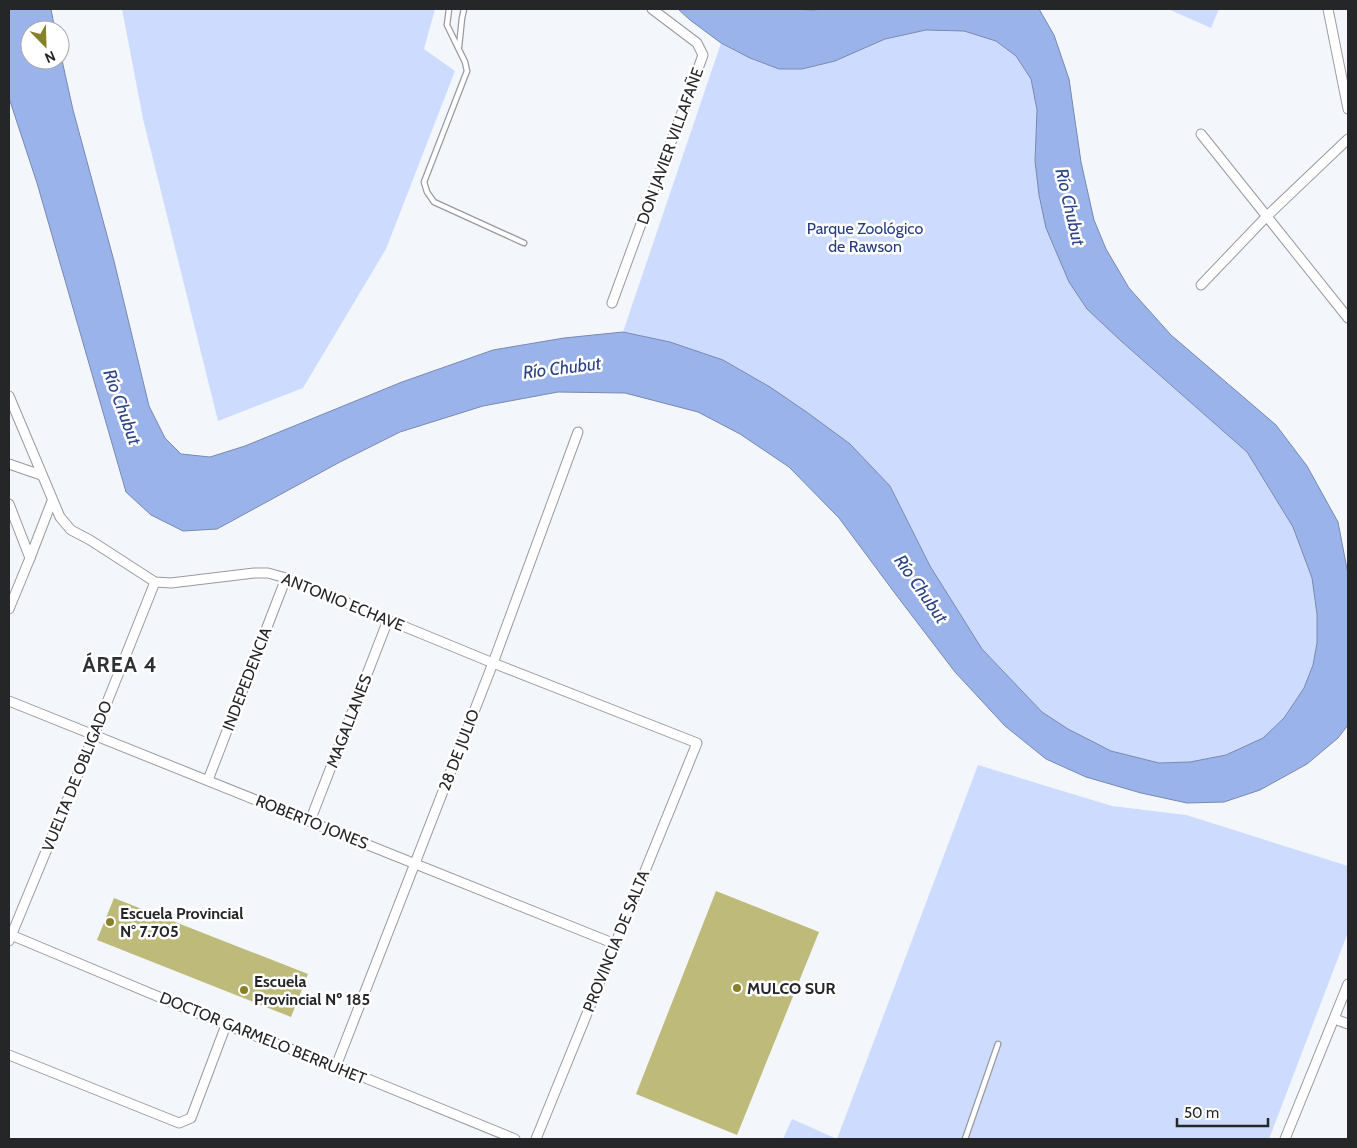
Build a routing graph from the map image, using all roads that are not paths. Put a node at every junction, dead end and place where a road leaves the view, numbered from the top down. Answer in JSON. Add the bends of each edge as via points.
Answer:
{"nodes":[{"id":1,"x":449,"y":9,"type":"edge"},
{"id":2,"x":464,"y":9,"type":"edge"},
{"id":3,"x":652,"y":9,"type":"edge"},
{"id":4,"x":1328,"y":9,"type":"edge"},
{"id":5,"x":459,"y":49,"type":"junction"},
{"id":6,"x":1348,"y":109,"type":"edge"},
{"id":7,"x":1201,"y":134,"type":"dead end"},
{"id":8,"x":1348,"y":139,"type":"edge"},
{"id":9,"x":1266,"y":217,"type":"junction"},
{"id":10,"x":524,"y":242,"type":"dead end"},
{"id":11,"x":1201,"y":285,"type":"dead end"},
{"id":12,"x":612,"y":304,"type":"dead end"},
{"id":13,"x":1348,"y":318,"type":"edge"},
{"id":14,"x":9,"y":396,"type":"edge"},
{"id":15,"x":578,"y":432,"type":"dead end"},
{"id":16,"x":9,"y":464,"type":"edge"},
{"id":17,"x":41,"y":474,"type":"junction"},
{"id":18,"x":52,"y":501,"type":"junction"},
{"id":19,"x":9,"y":504,"type":"edge"},
{"id":20,"x":30,"y":558,"type":"junction"},
{"id":21,"x":286,"y":578,"type":"junction"},
{"id":22,"x":155,"y":582,"type":"junction"},
{"id":23,"x":9,"y":609,"type":"edge"},
{"id":24,"x":388,"y":620,"type":"junction"},
{"id":25,"x":493,"y":663,"type":"junction"},
{"id":26,"x":9,"y":701,"type":"edge"},
{"id":27,"x":94,"y":735,"type":"junction"},
{"id":28,"x":697,"y":744,"type":"joint"},
{"id":29,"x":208,"y":780,"type":"junction"},
{"id":30,"x":310,"y":822,"type":"junction"},
{"id":31,"x":415,"y":864,"type":"junction"},
{"id":32,"x":10,"y":938,"type":"edge"},
{"id":33,"x":615,"y":944,"type":"junction"},
{"id":34,"x":1348,"y":984,"type":"edge"},
{"id":35,"x":1335,"y":1019,"type":"junction"},
{"id":36,"x":1348,"y":1024,"type":"edge"},
{"id":37,"x":226,"y":1025,"type":"junction"},
{"id":38,"x":998,"y":1044,"type":"dead end"},
{"id":39,"x":9,"y":1055,"type":"edge"},
{"id":40,"x":336,"y":1066,"type":"junction"},
{"id":41,"x":515,"y":1139,"type":"edge"},
{"id":42,"x":536,"y":1139,"type":"edge"},
{"id":43,"x":965,"y":1139,"type":"edge"},
{"id":44,"x":1285,"y":1139,"type":"edge"}],
"edges":[{"from":1,"to":5,"type":"lane","via":[[447,25]]},
{"from":2,"to":5,"type":"lane"},
{"from":3,"to":12,"type":"street","name":"DON JAVIER VILLAFAÑE","via":[[697,43],[703,55]]},
{"from":4,"to":6,"type":"street"},
{"from":5,"to":10,"type":"lane","via":[[467,71],[424,182],[427,192],[434,202]]},
{"from":7,"to":9,"type":"street"},
{"from":8,"to":9,"type":"street"},
{"from":9,"to":11,"type":"street"},
{"from":9,"to":13,"type":"street"},
{"from":14,"to":17,"type":"street"},
{"from":15,"to":25,"type":"street","name":"28 DE JULIO"},
{"from":16,"to":17,"type":"street"},
{"from":17,"to":18,"type":"street"},
{"from":18,"to":20,"type":"street"},
{"from":18,"to":22,"type":"street","via":[[71,530]]},
{"from":19,"to":20,"type":"street"},
{"from":20,"to":23,"type":"street"},
{"from":21,"to":22,"type":"street","name":"ANTONIO ECHAVE","via":[[254,573]]},
{"from":21,"to":24,"type":"street","name":"ANTONIO ECHAVE"},
{"from":21,"to":29,"type":"street","name":"INDEPEDENCIA"},
{"from":22,"to":27,"type":"street","name":"VUELTA DE OBLIGADO"},
{"from":24,"to":25,"type":"street","name":"ANTONIO ECHAVE"},
{"from":24,"to":30,"type":"street","name":"MAGALLANES"},
{"from":25,"to":28,"type":"street","name":"ANTONIO ECHAVE"},
{"from":25,"to":31,"type":"street","name":"28 DE JULIO"},
{"from":26,"to":27,"type":"street","name":"ROBERTO JONES"},
{"from":27,"to":29,"type":"street","name":"ROBERTO JONES"},
{"from":27,"to":32,"type":"street","name":"VUELTA DE OBLIGADO"},
{"from":28,"to":33,"type":"street","name":"PROVINCIA DE SALTA"},
{"from":29,"to":30,"type":"street","name":"ROBERTO JONES"},
{"from":30,"to":31,"type":"street","name":"ROBERTO JONES"},
{"from":31,"to":33,"type":"street","name":"ROBERTO JONES"},
{"from":31,"to":40,"type":"street","name":"28 DE JULIO"},
{"from":32,"to":37,"type":"street","name":"DOCTOR GARMELO BERRUHET"},
{"from":33,"to":42,"type":"street","name":"PROVINCIA DE SALTA"},
{"from":34,"to":35,"type":"street"},
{"from":35,"to":36,"type":"street"},
{"from":35,"to":44,"type":"street"},
{"from":37,"to":39,"type":"street","via":[[191,1118],[179,1123]]},
{"from":37,"to":40,"type":"street","name":"DOCTOR GARMELO BERRUHET"},
{"from":38,"to":43,"type":"lane"},
{"from":40,"to":41,"type":"street","name":"DOCTOR GARMELO BERRUHET"}]}
